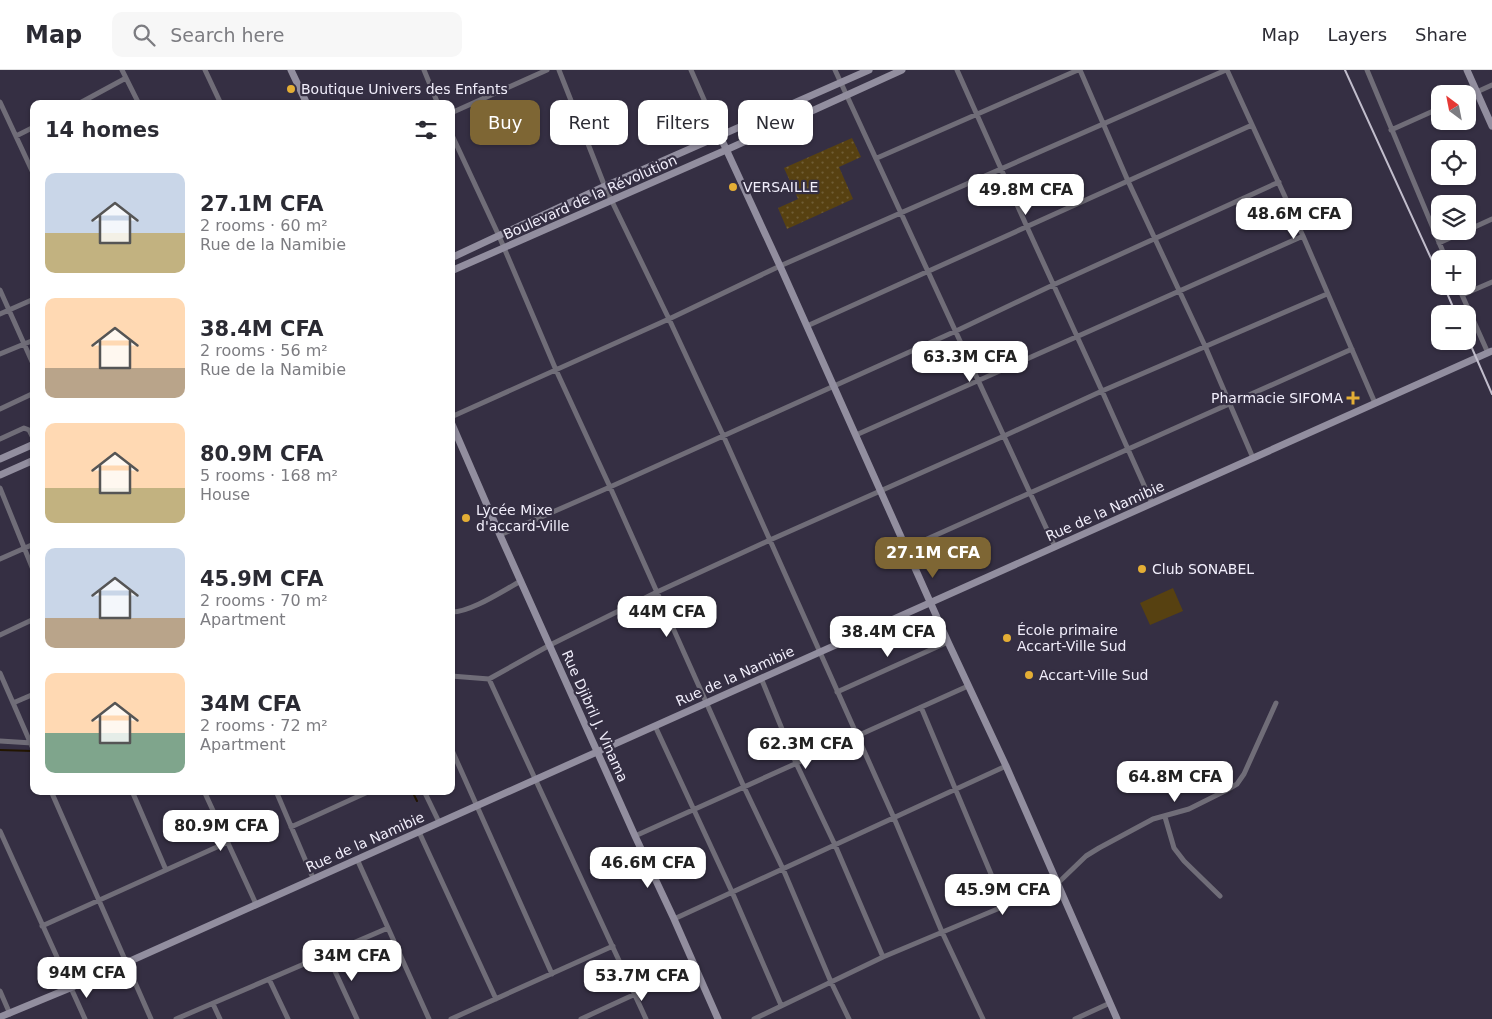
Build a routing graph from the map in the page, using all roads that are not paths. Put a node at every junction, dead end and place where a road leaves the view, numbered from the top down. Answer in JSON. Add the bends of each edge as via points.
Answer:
{"nodes":[{"id":1,"x":122,"y":70,"type":"edge"},
{"id":2,"x":205,"y":70,"type":"edge"},
{"id":3,"x":291,"y":70,"type":"edge"},
{"id":4,"x":424,"y":70,"type":"edge"},
{"id":5,"x":547,"y":70,"type":"edge"},
{"id":6,"x":559,"y":70,"type":"edge"},
{"id":7,"x":691,"y":70,"type":"edge"},
{"id":8,"x":835,"y":70,"type":"edge"},
{"id":9,"x":869,"y":70,"type":"edge"},
{"id":10,"x":902,"y":70,"type":"edge"},
{"id":11,"x":957,"y":70,"type":"edge"},
{"id":12,"x":1079,"y":70,"type":"edge"},
{"id":13,"x":1226,"y":70,"type":"edge"},
{"id":14,"x":1368,"y":70,"type":"edge"},
{"id":15,"x":1467,"y":70,"type":"edge"},
{"id":16,"x":126,"y":78,"type":"junction"},
{"id":17,"x":841,"y":82,"type":"junction"},
{"id":18,"x":1492,"y":85,"type":"edge"},
{"id":19,"x":1477,"y":92,"type":"junction"},
{"id":20,"x":847,"y":94,"type":"junction"},
{"id":21,"x":85,"y":100,"type":"edge"},
{"id":22,"x":137,"y":100,"type":"edge"},
{"id":23,"x":219,"y":100,"type":"edge"},
{"id":24,"x":305,"y":100,"type":"edge"},
{"id":25,"x":436,"y":100,"type":"edge"},
{"id":26,"x":704,"y":100,"type":"edge"},
{"id":27,"x":0,"y":102,"type":"edge"},
{"id":28,"x":455,"y":111,"type":"edge"},
{"id":29,"x":1431,"y":112,"type":"edge"},
{"id":30,"x":977,"y":115,"type":"junction"},
{"id":31,"x":1103,"y":124,"type":"junction"},
{"id":32,"x":1252,"y":125,"type":"junction"},
{"id":33,"x":1492,"y":126,"type":"edge"},
{"id":34,"x":30,"y":129,"type":"edge"},
{"id":35,"x":1391,"y":130,"type":"junction"},
{"id":36,"x":728,"y":132,"type":"edge"},
{"id":37,"x":16,"y":136,"type":"junction"},
{"id":38,"x":455,"y":142,"type":"edge"},
{"id":39,"x":700,"y":145,"type":"edge"},
{"id":40,"x":724,"y":145,"type":"edge"},
{"id":41,"x":726,"y":150,"type":"junction"},
{"id":42,"x":877,"y":158,"type":"junction"},
{"id":43,"x":30,"y":166,"type":"edge"},
{"id":44,"x":1001,"y":169,"type":"junction"},
{"id":45,"x":1128,"y":181,"type":"junction"},
{"id":46,"x":1279,"y":182,"type":"junction"},
{"id":47,"x":605,"y":187,"type":"junction"},
{"id":48,"x":611,"y":200,"type":"junction"},
{"id":49,"x":901,"y":212,"type":"junction"},
{"id":50,"x":1492,"y":219,"type":"edge"},
{"id":51,"x":1476,"y":226,"type":"edge"},
{"id":52,"x":1027,"y":227,"type":"junction"},
{"id":53,"x":499,"y":236,"type":"junction"},
{"id":54,"x":1303,"y":236,"type":"junction"},
{"id":55,"x":1154,"y":238,"type":"junction"},
{"id":56,"x":1446,"y":240,"type":"edge"},
{"id":57,"x":1439,"y":243,"type":"junction"},
{"id":58,"x":504,"y":248,"type":"junction"},
{"id":59,"x":1442,"y":250,"type":"edge"},
{"id":60,"x":455,"y":256,"type":"edge"},
{"id":61,"x":780,"y":266,"type":"junction"},
{"id":62,"x":455,"y":269,"type":"edge"},
{"id":63,"x":928,"y":271,"type":"junction"},
{"id":64,"x":1492,"y":282,"type":"edge"},
{"id":65,"x":1053,"y":285,"type":"junction"},
{"id":66,"x":1476,"y":289,"type":"edge"},
{"id":67,"x":0,"y":290,"type":"edge"},
{"id":68,"x":1179,"y":292,"type":"junction"},
{"id":69,"x":1327,"y":294,"type":"junction"},
{"id":70,"x":1462,"y":295,"type":"edge"},
{"id":71,"x":30,"y":301,"type":"edge"},
{"id":72,"x":9,"y":310,"type":"junction"},
{"id":73,"x":0,"y":314,"type":"edge"},
{"id":74,"x":669,"y":319,"type":"junction"},
{"id":75,"x":807,"y":326,"type":"junction"},
{"id":76,"x":956,"y":331,"type":"junction"},
{"id":77,"x":1078,"y":336,"type":"junction"},
{"id":78,"x":30,"y":341,"type":"edge"},
{"id":79,"x":23,"y":344,"type":"junction"},
{"id":80,"x":1205,"y":346,"type":"junction"},
{"id":81,"x":1352,"y":349,"type":"junction"},
{"id":82,"x":1490,"y":352,"type":"edge"},
{"id":83,"x":0,"y":354,"type":"edge"},
{"id":84,"x":30,"y":358,"type":"edge"},
{"id":85,"x":556,"y":370,"type":"junction"},
{"id":86,"x":979,"y":380,"type":"junction"},
{"id":87,"x":834,"y":385,"type":"junction"},
{"id":88,"x":1102,"y":391,"type":"junction"},
{"id":89,"x":30,"y":395,"type":"edge"},
{"id":90,"x":1376,"y":403,"type":"junction"},
{"id":91,"x":1229,"y":404,"type":"junction"},
{"id":92,"x":0,"y":409,"type":"edge"},
{"id":93,"x":455,"y":416,"type":"edge"},
{"id":94,"x":455,"y":431,"type":"edge"},
{"id":95,"x":30,"y":432,"type":"edge"},
{"id":96,"x":723,"y":435,"type":"junction"},
{"id":97,"x":856,"y":435,"type":"junction"},
{"id":98,"x":1004,"y":436,"type":"junction"},
{"id":99,"x":0,"y":438,"type":"edge"},
{"id":100,"x":30,"y":446,"type":"edge"},
{"id":101,"x":1128,"y":449,"type":"junction"},
{"id":102,"x":1253,"y":458,"type":"junction"},
{"id":103,"x":0,"y":459,"type":"edge"},
{"id":104,"x":30,"y":462,"type":"edge"},
{"id":105,"x":0,"y":476,"type":"edge"},
{"id":106,"x":610,"y":487,"type":"junction"},
{"id":107,"x":0,"y":488,"type":"edge"},
{"id":108,"x":881,"y":491,"type":"junction"},
{"id":109,"x":1030,"y":493,"type":"junction"},
{"id":110,"x":1152,"y":503,"type":"junction"},
{"id":111,"x":500,"y":534,"type":"junction"},
{"id":112,"x":770,"y":540,"type":"junction"},
{"id":113,"x":30,"y":546,"type":"edge"},
{"id":114,"x":1055,"y":546,"type":"junction"},
{"id":115,"x":24,"y":548,"type":"junction"},
{"id":116,"x":907,"y":548,"type":"junction"},
{"id":117,"x":0,"y":559,"type":"edge"},
{"id":118,"x":30,"y":562,"type":"edge"},
{"id":119,"x":521,"y":581,"type":"junction"},
{"id":120,"x":657,"y":592,"type":"junction"},
{"id":121,"x":931,"y":602,"type":"junction"},
{"id":122,"x":455,"y":612,"type":"edge"},
{"id":123,"x":30,"y":621,"type":"edge"},
{"id":124,"x":0,"y":634,"type":"edge"},
{"id":125,"x":948,"y":642,"type":"junction"},
{"id":126,"x":550,"y":645,"type":"junction"},
{"id":127,"x":820,"y":652,"type":"junction"},
{"id":128,"x":0,"y":673,"type":"edge"},
{"id":129,"x":455,"y":676,"type":"edge"},
{"id":130,"x":761,"y":678,"type":"junction"},
{"id":131,"x":489,"y":679,"type":"junction"},
{"id":132,"x":968,"y":686,"type":"junction"},
{"id":133,"x":837,"y":692,"type":"junction"},
{"id":134,"x":30,"y":696,"type":"edge"},
{"id":135,"x":707,"y":702,"type":"junction"},
{"id":136,"x":13,"y":703,"type":"junction"},
{"id":137,"x":1276,"y":703,"type":"dead end"},
{"id":138,"x":921,"y":708,"type":"junction"},
{"id":139,"x":655,"y":726,"type":"junction"},
{"id":140,"x":857,"y":736,"type":"junction"},
{"id":141,"x":30,"y":739,"type":"edge"},
{"id":142,"x":0,"y":741,"type":"edge"},
{"id":143,"x":30,"y":743,"type":"edge"},
{"id":144,"x":598,"y":751,"type":"junction"},
{"id":145,"x":455,"y":756,"type":"edge"},
{"id":146,"x":796,"y":763,"type":"junction"},
{"id":147,"x":1006,"y":766,"type":"junction"},
{"id":148,"x":536,"y":780,"type":"junction"},
{"id":149,"x":744,"y":787,"type":"junction"},
{"id":150,"x":956,"y":789,"type":"junction"},
{"id":151,"x":54,"y":795,"type":"edge"},
{"id":152,"x":134,"y":795,"type":"edge"},
{"id":153,"x":206,"y":795,"type":"edge"},
{"id":154,"x":278,"y":795,"type":"edge"},
{"id":155,"x":361,"y":795,"type":"edge"},
{"id":156,"x":426,"y":795,"type":"edge"},
{"id":157,"x":478,"y":805,"type":"junction"},
{"id":158,"x":694,"y":809,"type":"junction"},
{"id":159,"x":1165,"y":817,"type":"junction"},
{"id":160,"x":894,"y":818,"type":"junction"},
{"id":161,"x":439,"y":822,"type":"junction"},
{"id":162,"x":292,"y":827,"type":"junction"},
{"id":163,"x":0,"y":832,"type":"edge"},
{"id":164,"x":419,"y":832,"type":"junction"},
{"id":165,"x":635,"y":836,"type":"junction"},
{"id":166,"x":228,"y":842,"type":"junction"},
{"id":167,"x":835,"y":845,"type":"junction"},
{"id":168,"x":357,"y":859,"type":"junction"},
{"id":169,"x":783,"y":869,"type":"junction"},
{"id":170,"x":166,"y":870,"type":"junction"},
{"id":171,"x":313,"y":878,"type":"junction"},
{"id":172,"x":1057,"y":884,"type":"junction"},
{"id":173,"x":732,"y":892,"type":"junction"},
{"id":174,"x":1220,"y":896,"type":"dead end"},
{"id":175,"x":99,"y":900,"type":"junction"},
{"id":176,"x":256,"y":904,"type":"junction"},
{"id":177,"x":1004,"y":905,"type":"junction"},
{"id":178,"x":674,"y":919,"type":"junction"},
{"id":179,"x":42,"y":926,"type":"junction"},
{"id":180,"x":388,"y":928,"type":"junction"},
{"id":181,"x":942,"y":932,"type":"junction"},
{"id":182,"x":613,"y":946,"type":"junction"},
{"id":183,"x":328,"y":954,"type":"junction"},
{"id":184,"x":883,"y":957,"type":"junction"},
{"id":185,"x":126,"y":962,"type":"junction"},
{"id":186,"x":694,"y":967,"type":"junction"},
{"id":187,"x":552,"y":974,"type":"junction"},
{"id":188,"x":270,"y":979,"type":"junction"},
{"id":189,"x":831,"y":982,"type":"junction"},
{"id":190,"x":70,"y":988,"type":"junction"},
{"id":191,"x":0,"y":991,"type":"edge"},
{"id":192,"x":635,"y":994,"type":"junction"},
{"id":193,"x":496,"y":999,"type":"junction"},
{"id":194,"x":1110,"y":1003,"type":"junction"},
{"id":195,"x":213,"y":1004,"type":"junction"},
{"id":196,"x":781,"y":1005,"type":"junction"},
{"id":197,"x":10,"y":1014,"type":"junction"},
{"id":198,"x":0,"y":1017,"type":"edge"},
{"id":199,"x":85,"y":1019,"type":"edge"},
{"id":200,"x":152,"y":1019,"type":"edge"},
{"id":201,"x":176,"y":1019,"type":"edge"},
{"id":202,"x":220,"y":1019,"type":"edge"},
{"id":203,"x":288,"y":1019,"type":"edge"},
{"id":204,"x":358,"y":1019,"type":"edge"},
{"id":205,"x":429,"y":1019,"type":"edge"},
{"id":206,"x":451,"y":1019,"type":"edge"},
{"id":207,"x":581,"y":1019,"type":"edge"},
{"id":208,"x":646,"y":1019,"type":"edge"},
{"id":209,"x":718,"y":1019,"type":"edge"},
{"id":210,"x":754,"y":1019,"type":"edge"},
{"id":211,"x":849,"y":1019,"type":"edge"},
{"id":212,"x":983,"y":1019,"type":"edge"},
{"id":213,"x":1075,"y":1019,"type":"edge"},
{"id":214,"x":1117,"y":1019,"type":"edge"}],
"edges":[{"from":1,"to":16,"type":"street"},
{"from":2,"to":23,"type":"street"},
{"from":3,"to":24,"type":"street"},
{"from":4,"to":25,"type":"street"},
{"from":5,"to":28,"type":"street"},
{"from":6,"to":47,"type":"street"},
{"from":7,"to":26,"type":"street"},
{"from":8,"to":17,"type":"street"},
{"from":9,"to":17,"type":"street","name":"Boulevard de la Révolution"},
{"from":10,"to":20,"type":"street","name":"Boulevard de la Révolution"},
{"from":11,"to":30,"type":"street"},
{"from":12,"to":30,"type":"street"},
{"from":12,"to":31,"type":"street"},
{"from":13,"to":31,"type":"street"},
{"from":13,"to":32,"type":"street"},
{"from":14,"to":35,"type":"street"},
{"from":15,"to":19,"type":"street"},
{"from":16,"to":21,"type":"street"},
{"from":16,"to":22,"type":"street"},
{"from":17,"to":20,"type":"street"},
{"from":17,"to":36,"type":"street","name":"Boulevard de la Révolution"},
{"from":18,"to":19,"type":"street"},
{"from":19,"to":33,"type":"street"},
{"from":20,"to":41,"type":"street","name":"Boulevard de la Révolution"},
{"from":20,"to":42,"type":"street"},
{"from":27,"to":37,"type":"street"},
{"from":29,"to":35,"type":"street"},
{"from":30,"to":42,"type":"street"},
{"from":30,"to":44,"type":"street"},
{"from":31,"to":44,"type":"street"},
{"from":31,"to":45,"type":"street"},
{"from":32,"to":45,"type":"street"},
{"from":32,"to":46,"type":"street"},
{"from":34,"to":37,"type":"street"},
{"from":35,"to":57,"type":"street"},
{"from":37,"to":43,"type":"street"},
{"from":38,"to":53,"type":"street"},
{"from":39,"to":47,"type":"street","name":"Boulevard de la Révolution"},
{"from":40,"to":41,"type":"street"},
{"from":41,"to":48,"type":"street","name":"Boulevard de la Révolution"},
{"from":41,"to":61,"type":"street"},
{"from":42,"to":49,"type":"street"},
{"from":44,"to":49,"type":"street"},
{"from":44,"to":52,"type":"street"},
{"from":45,"to":52,"type":"street"},
{"from":45,"to":55,"type":"street"},
{"from":46,"to":54,"type":"street"},
{"from":46,"to":55,"type":"street"},
{"from":47,"to":48,"type":"street"},
{"from":47,"to":53,"type":"street","name":"Boulevard de la Révolution"},
{"from":48,"to":58,"type":"street","name":"Boulevard de la Révolution"},
{"from":48,"to":74,"type":"street"},
{"from":49,"to":61,"type":"street"},
{"from":49,"to":63,"type":"street"},
{"from":50,"to":51,"type":"street"},
{"from":52,"to":63,"type":"street"},
{"from":52,"to":65,"type":"street"},
{"from":53,"to":58,"type":"street"},
{"from":53,"to":60,"type":"street","name":"Boulevard de la Révolution"},
{"from":54,"to":68,"type":"street"},
{"from":54,"to":69,"type":"street"},
{"from":55,"to":65,"type":"street"},
{"from":55,"to":68,"type":"street"},
{"from":56,"to":57,"type":"street"},
{"from":57,"to":59,"type":"street"},
{"from":58,"to":62,"type":"street","name":"Boulevard de la Révolution"},
{"from":58,"to":85,"type":"street"},
{"from":61,"to":74,"type":"street"},
{"from":61,"to":75,"type":"street"},
{"from":63,"to":75,"type":"street"},
{"from":63,"to":76,"type":"street"},
{"from":64,"to":66,"type":"street"},
{"from":65,"to":76,"type":"street"},
{"from":65,"to":77,"type":"street"},
{"from":67,"to":72,"type":"street"},
{"from":68,"to":77,"type":"street"},
{"from":68,"to":80,"type":"street"},
{"from":69,"to":80,"type":"street"},
{"from":69,"to":81,"type":"street"},
{"from":70,"to":82,"type":"street"},
{"from":71,"to":72,"type":"street"},
{"from":72,"to":73,"type":"street"},
{"from":72,"to":79,"type":"street"},
{"from":74,"to":85,"type":"street"},
{"from":74,"to":96,"type":"street"},
{"from":75,"to":87,"type":"street"},
{"from":76,"to":86,"type":"street"},
{"from":76,"to":87,"type":"street"},
{"from":77,"to":86,"type":"street"},
{"from":77,"to":88,"type":"street"},
{"from":78,"to":79,"type":"street"},
{"from":79,"to":83,"type":"street"},
{"from":79,"to":84,"type":"street"},
{"from":80,"to":88,"type":"street"},
{"from":80,"to":91,"type":"street"},
{"from":81,"to":90,"type":"street"},
{"from":81,"to":91,"type":"street"},
{"from":82,"to":90,"type":"street","name":"Rue de la Namibie"},
{"from":85,"to":93,"type":"street"},
{"from":85,"to":106,"type":"street"},
{"from":86,"to":97,"type":"street"},
{"from":86,"to":98,"type":"street"},
{"from":87,"to":96,"type":"street"},
{"from":87,"to":97,"type":"street"},
{"from":88,"to":98,"type":"street"},
{"from":88,"to":101,"type":"street"},
{"from":89,"to":92,"type":"street"},
{"from":90,"to":102,"type":"street","name":"Rue de la Namibie"},
{"from":91,"to":101,"type":"street"},
{"from":91,"to":102,"type":"street"},
{"from":94,"to":111,"type":"street","name":"Rue Djibril J. Vinama"},
{"from":95,"to":99,"type":"street","via":[[24,428]]},
{"from":96,"to":106,"type":"street"},
{"from":96,"to":112,"type":"street"},
{"from":97,"to":108,"type":"street"},
{"from":98,"to":108,"type":"street"},
{"from":98,"to":109,"type":"street"},
{"from":100,"to":103,"type":"street"},
{"from":101,"to":109,"type":"street"},
{"from":101,"to":110,"type":"street"},
{"from":102,"to":110,"type":"street","name":"Rue de la Namibie"},
{"from":104,"to":105,"type":"street"},
{"from":106,"to":111,"type":"street"},
{"from":106,"to":120,"type":"street"},
{"from":107,"to":115,"type":"street"},
{"from":108,"to":112,"type":"street"},
{"from":108,"to":116,"type":"street"},
{"from":109,"to":114,"type":"street"},
{"from":109,"to":116,"type":"street"},
{"from":110,"to":114,"type":"street","name":"Rue de la Namibie"},
{"from":111,"to":119,"type":"street","name":"Rue Djibril J. Vinama"},
{"from":112,"to":120,"type":"street"},
{"from":112,"to":127,"type":"street"},
{"from":113,"to":115,"type":"street"},
{"from":114,"to":121,"type":"street","name":"Rue de la Namibie"},
{"from":115,"to":117,"type":"street"},
{"from":115,"to":118,"type":"street"},
{"from":116,"to":121,"type":"street"},
{"from":119,"to":122,"type":"street"},
{"from":119,"to":126,"type":"street","name":"Rue Djibril J. Vinama"},
{"from":120,"to":126,"type":"street"},
{"from":120,"to":135,"type":"street"},
{"from":121,"to":125,"type":"street"},
{"from":121,"to":127,"type":"street","name":"Rue de la Namibie"},
{"from":123,"to":124,"type":"street"},
{"from":125,"to":132,"type":"street"},
{"from":125,"to":133,"type":"street"},
{"from":126,"to":131,"type":"street"},
{"from":126,"to":144,"type":"street","name":"Rue Djibril J. Vinama"},
{"from":127,"to":130,"type":"street","name":"Rue de la Namibie"},
{"from":127,"to":133,"type":"street"},
{"from":128,"to":136,"type":"street"},
{"from":129,"to":131,"type":"street"},
{"from":130,"to":135,"type":"street","name":"Rue de la Namibie"},
{"from":130,"to":146,"type":"street"},
{"from":131,"to":148,"type":"street"},
{"from":132,"to":138,"type":"street"},
{"from":132,"to":147,"type":"street"},
{"from":133,"to":140,"type":"street"},
{"from":134,"to":136,"type":"street"},
{"from":135,"to":139,"type":"street","name":"Rue de la Namibie"},
{"from":135,"to":149,"type":"street"},
{"from":136,"to":141,"type":"street"},
{"from":137,"to":159,"type":"street","via":[[1237,784],[1190,809]]},
{"from":138,"to":140,"type":"street"},
{"from":138,"to":150,"type":"street"},
{"from":139,"to":144,"type":"street","name":"Rue de la Namibie"},
{"from":139,"to":158,"type":"street"},
{"from":140,"to":146,"type":"street"},
{"from":140,"to":160,"type":"street"},
{"from":142,"to":143,"type":"street"},
{"from":144,"to":148,"type":"street","name":"Rue de la Namibie"},
{"from":144,"to":165,"type":"street","name":"Rue Djibril J. Vinama"},
{"from":145,"to":157,"type":"street"},
{"from":146,"to":149,"type":"street"},
{"from":146,"to":167,"type":"street"},
{"from":147,"to":150,"type":"street"},
{"from":147,"to":172,"type":"street"},
{"from":148,"to":157,"type":"street","name":"Rue de la Namibie"},
{"from":148,"to":182,"type":"street"},
{"from":149,"to":158,"type":"street"},
{"from":149,"to":169,"type":"street"},
{"from":150,"to":160,"type":"street"},
{"from":150,"to":177,"type":"street"},
{"from":151,"to":175,"type":"street"},
{"from":152,"to":170,"type":"street"},
{"from":153,"to":166,"type":"street"},
{"from":154,"to":162,"type":"street"},
{"from":155,"to":162,"type":"street"},
{"from":156,"to":161,"type":"street"},
{"from":157,"to":161,"type":"street","name":"Rue de la Namibie"},
{"from":157,"to":187,"type":"street"},
{"from":158,"to":165,"type":"street"},
{"from":158,"to":173,"type":"street"},
{"from":159,"to":172,"type":"street","via":[[1153,819],[1086,856]]},
{"from":159,"to":174,"type":"street","via":[[1174,848]]},
{"from":160,"to":167,"type":"street"},
{"from":160,"to":181,"type":"street"},
{"from":161,"to":164,"type":"street","name":"Rue de la Namibie"},
{"from":162,"to":171,"type":"street"},
{"from":163,"to":179,"type":"street"},
{"from":164,"to":168,"type":"street","name":"Rue de la Namibie"},
{"from":164,"to":193,"type":"street"},
{"from":165,"to":178,"type":"street","name":"Rue Djibril J. Vinama"},
{"from":166,"to":170,"type":"street"},
{"from":166,"to":176,"type":"street"},
{"from":167,"to":169,"type":"street"},
{"from":167,"to":184,"type":"street"},
{"from":168,"to":171,"type":"street","name":"Rue de la Namibie"},
{"from":168,"to":180,"type":"street"},
{"from":169,"to":173,"type":"street"},
{"from":169,"to":189,"type":"street"},
{"from":170,"to":175,"type":"street"},
{"from":171,"to":176,"type":"street","name":"Rue de la Namibie"},
{"from":172,"to":177,"type":"street"},
{"from":172,"to":194,"type":"street"},
{"from":173,"to":178,"type":"street"},
{"from":173,"to":196,"type":"street"},
{"from":175,"to":179,"type":"street"},
{"from":175,"to":185,"type":"street"},
{"from":176,"to":185,"type":"street","name":"Rue de la Namibie"},
{"from":177,"to":181,"type":"street"},
{"from":178,"to":186,"type":"street","name":"Rue Djibril J. Vinama"},
{"from":179,"to":190,"type":"street"},
{"from":180,"to":183,"type":"street"},
{"from":180,"to":205,"type":"street"},
{"from":181,"to":184,"type":"street"},
{"from":181,"to":212,"type":"street"},
{"from":182,"to":187,"type":"street"},
{"from":182,"to":192,"type":"street"},
{"from":183,"to":188,"type":"street"},
{"from":183,"to":204,"type":"street"},
{"from":184,"to":189,"type":"street"},
{"from":185,"to":190,"type":"street","name":"Rue de la Namibie"},
{"from":185,"to":200,"type":"street"},
{"from":186,"to":192,"type":"street"},
{"from":186,"to":209,"type":"street","name":"Rue Djibril J. Vinama"},
{"from":187,"to":193,"type":"street"},
{"from":188,"to":195,"type":"street"},
{"from":188,"to":203,"type":"street"},
{"from":189,"to":196,"type":"street"},
{"from":189,"to":211,"type":"street"},
{"from":190,"to":197,"type":"street","name":"Rue de la Namibie"},
{"from":190,"to":199,"type":"street"},
{"from":191,"to":197,"type":"street"},
{"from":192,"to":207,"type":"street"},
{"from":192,"to":208,"type":"street"},
{"from":193,"to":206,"type":"street"},
{"from":194,"to":213,"type":"street"},
{"from":194,"to":214,"type":"street"},
{"from":195,"to":201,"type":"street"},
{"from":195,"to":202,"type":"street"},
{"from":196,"to":210,"type":"street"},
{"from":197,"to":198,"type":"street","name":"Rue de la Namibie"}]}
